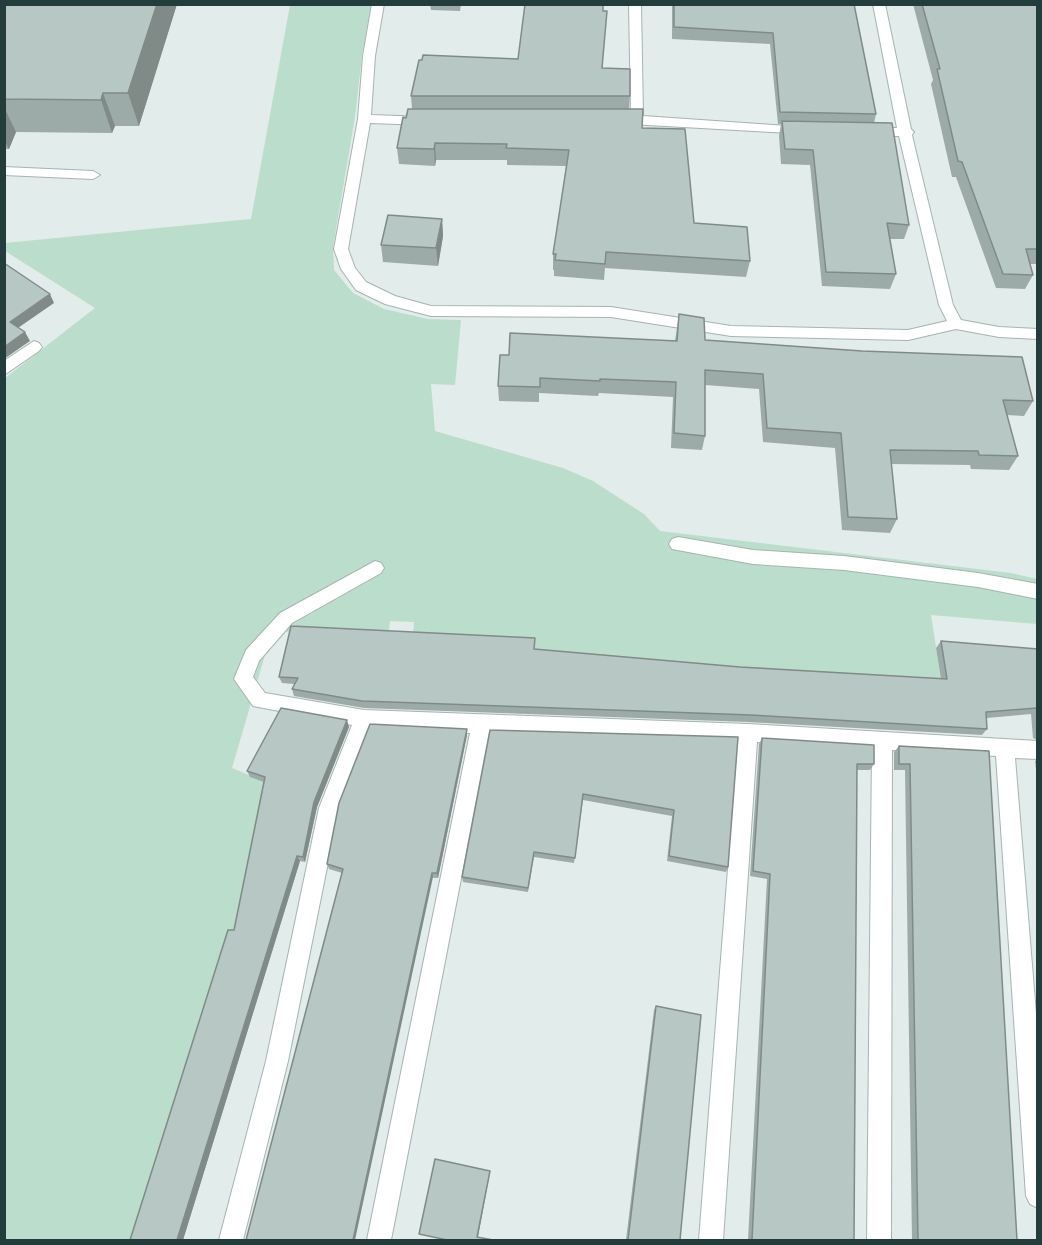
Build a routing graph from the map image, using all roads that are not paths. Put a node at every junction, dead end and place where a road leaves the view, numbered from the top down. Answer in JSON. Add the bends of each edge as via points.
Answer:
{"nodes":[{"id":1,"x":378,"y":4,"type":"edge"},
{"id":2,"x":635,"y":4,"type":"edge"},
{"id":3,"x":879,"y":4,"type":"edge"},
{"id":4,"x":364,"y":119,"type":"junction"},
{"id":5,"x":637,"y":119,"type":"junction"},
{"id":6,"x":438,"y":121,"type":"edge"},
{"id":7,"x":602,"y":121,"type":"edge"},
{"id":8,"x":817,"y":131,"type":"edge"},
{"id":9,"x":861,"y":132,"type":"edge"},
{"id":10,"x":907,"y":132,"type":"junction"},
{"id":11,"x":4,"y":171,"type":"edge"},
{"id":12,"x":93,"y":175,"type":"dead end"},
{"id":13,"x":956,"y":324,"type":"junction"},
{"id":14,"x":1038,"y":334,"type":"edge"},
{"id":15,"x":34,"y":347,"type":"dead end"},
{"id":16,"x":4,"y":369,"type":"edge"},
{"id":17,"x":678,"y":544,"type":"dead end"},
{"id":18,"x":375,"y":568,"type":"dead end"},
{"id":19,"x":1038,"y":592,"type":"edge"},
{"id":20,"x":364,"y":719,"type":"junction"},
{"id":21,"x":481,"y":725,"type":"junction"},
{"id":22,"x":748,"y":733,"type":"junction"},
{"id":23,"x":882,"y":740,"type":"junction"},
{"id":24,"x":1005,"y":748,"type":"junction"},
{"id":25,"x":1038,"y":750,"type":"edge"},
{"id":26,"x":1038,"y":1196,"type":"edge"},
{"id":27,"x":231,"y":1240,"type":"edge"},
{"id":28,"x":380,"y":1240,"type":"edge"},
{"id":29,"x":711,"y":1240,"type":"edge"},
{"id":30,"x":879,"y":1240,"type":"edge"}],
"edges":[{"from":1,"to":4,"type":"street"},
{"from":2,"to":5,"type":"street"},
{"from":3,"to":10,"type":"street"},
{"from":4,"to":6,"type":"street"},
{"from":4,"to":13,"type":"street","via":[[341,249],[348,269],[361,286],[390,300],[431,311],[611,312],[731,331],[908,335]]},
{"from":5,"to":7,"type":"street"},
{"from":5,"to":8,"type":"street"},
{"from":9,"to":10,"type":"street"},
{"from":10,"to":13,"type":"street","via":[[946,305]]},
{"from":11,"to":12,"type":"street"},
{"from":13,"to":14,"type":"street"},
{"from":15,"to":16,"type":"street"},
{"from":17,"to":19,"type":"street","via":[[753,556],[978,579]]},
{"from":18,"to":20,"type":"street","via":[[286,618],[252,656],[243,679],[260,700]]},
{"from":20,"to":21,"type":"street"},
{"from":20,"to":27,"type":"street","via":[[329,808],[277,1061]]},
{"from":21,"to":22,"type":"street"},
{"from":21,"to":28,"type":"street"},
{"from":22,"to":23,"type":"street"},
{"from":22,"to":29,"type":"street"},
{"from":23,"to":24,"type":"street"},
{"from":23,"to":30,"type":"street"},
{"from":24,"to":25,"type":"street"},
{"from":24,"to":26,"type":"street"}]}
